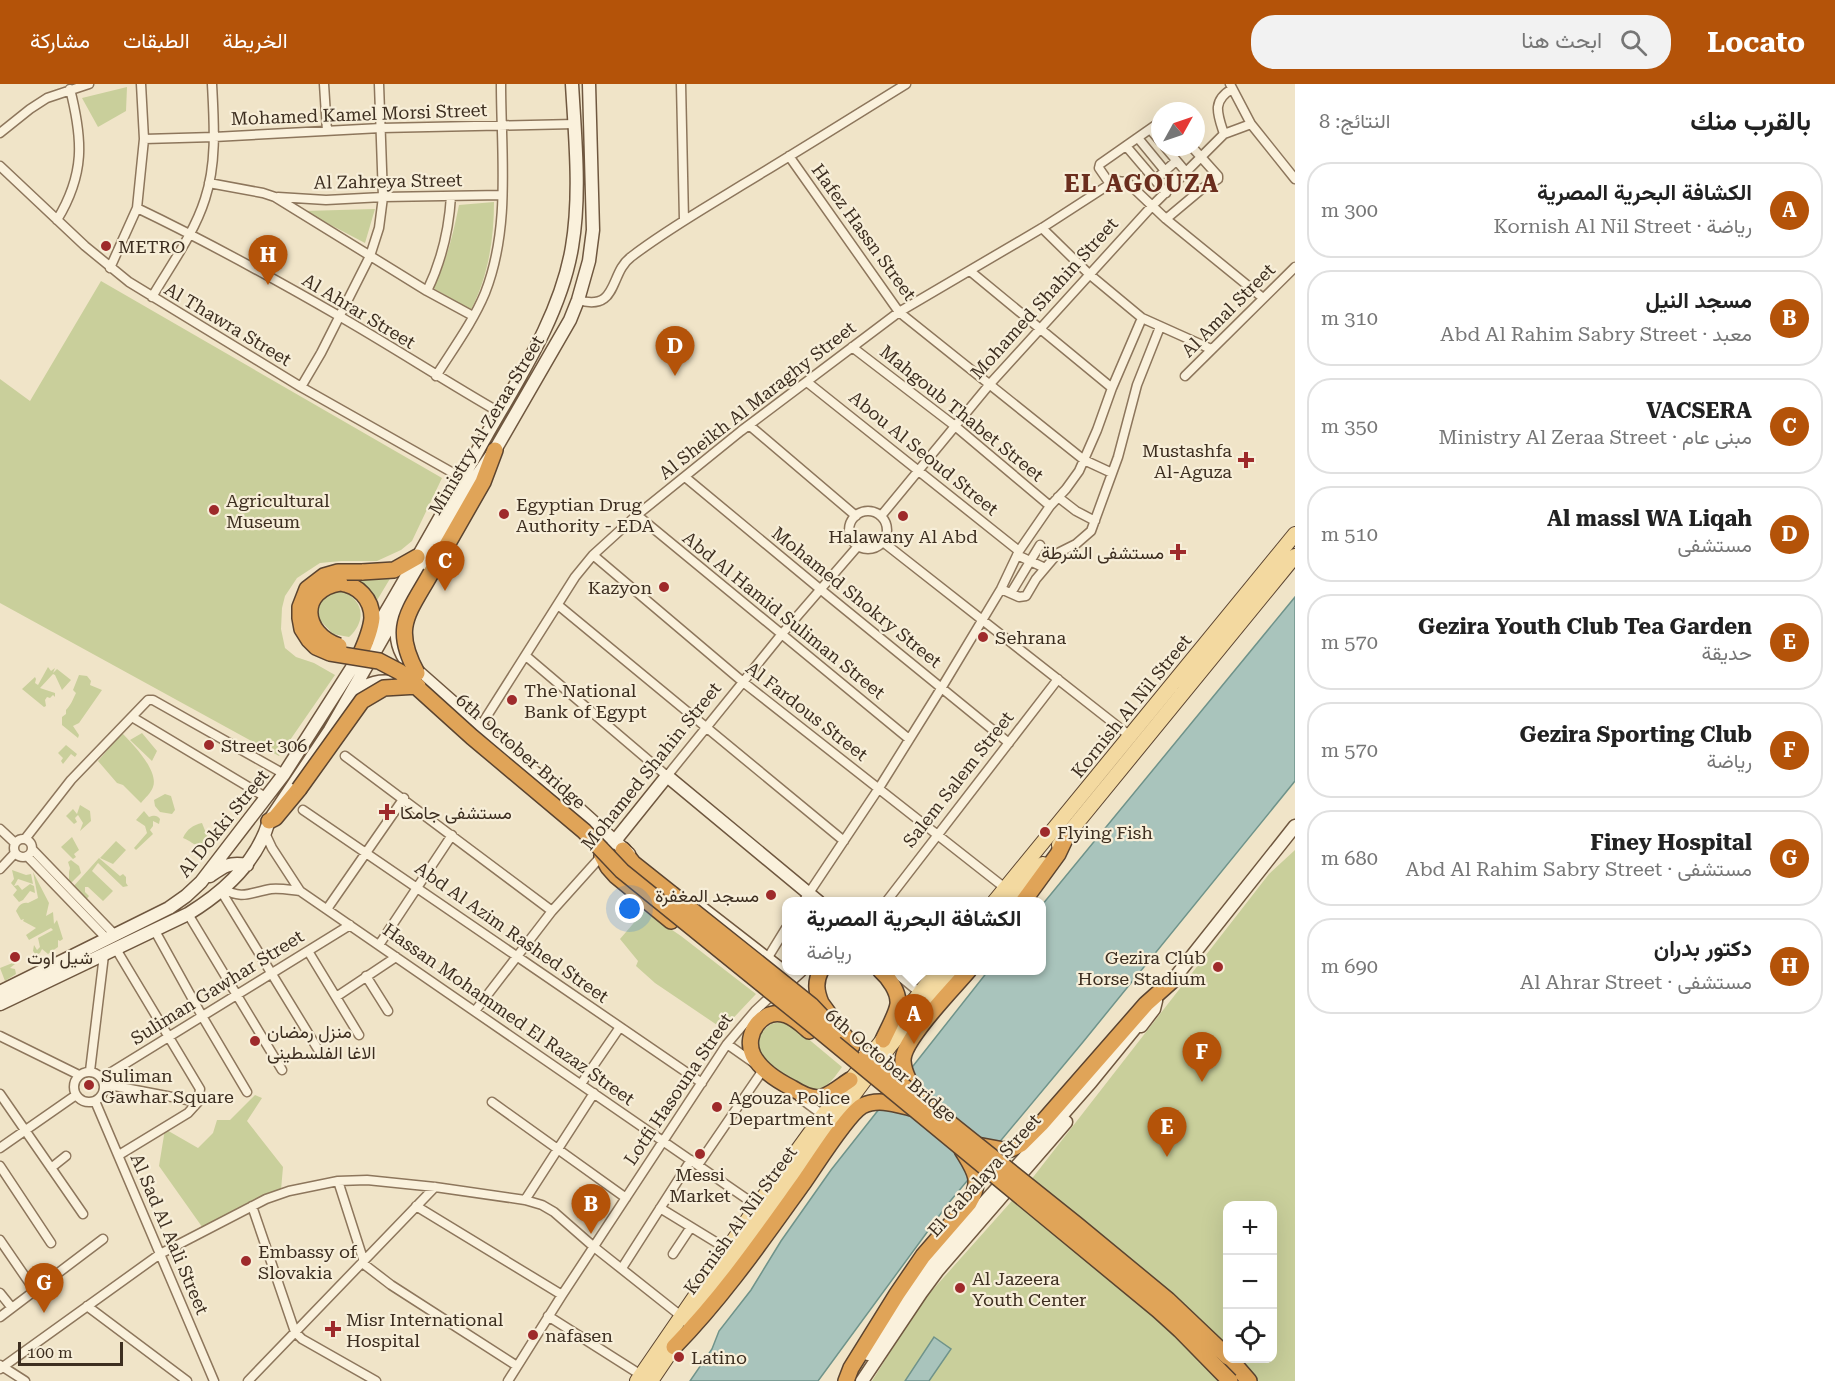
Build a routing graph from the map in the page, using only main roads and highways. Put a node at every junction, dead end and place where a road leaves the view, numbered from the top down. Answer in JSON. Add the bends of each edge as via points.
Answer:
{"nodes":[{"id":1,"x":495,"y":450,"type":"road end"},
{"id":2,"x":1295,"y":534,"type":"edge"},
{"id":3,"x":1295,"y":556,"type":"edge"},
{"id":4,"x":417,"y":557,"type":"road end"},
{"id":5,"x":1251,"y":586,"type":"junction"},
{"id":6,"x":1267,"y":592,"type":"junction"},
{"id":7,"x":1242,"y":598,"type":"junction"},
{"id":8,"x":1250,"y":613,"type":"junction"},
{"id":9,"x":360,"y":655,"type":"road end"},
{"id":10,"x":422,"y":685,"type":"junction"},
{"id":11,"x":267,"y":827,"type":"road end"},
{"id":12,"x":1066,"y":837,"type":"junction"},
{"id":13,"x":619,"y":846,"type":"road end"},
{"id":14,"x":602,"y":856,"type":"road end"},
{"id":15,"x":998,"y":897,"type":"edge"},
{"id":16,"x":1015,"y":897,"type":"edge"},
{"id":17,"x":1027,"y":897,"type":"edge"},
{"id":18,"x":819,"y":975,"type":"edge"},
{"id":19,"x":885,"y":975,"type":"edge"},
{"id":20,"x":934,"y":975,"type":"edge"},
{"id":21,"x":949,"y":975,"type":"edge"},
{"id":22,"x":965,"y":975,"type":"edge"},
{"id":23,"x":1174,"y":979,"type":"road end"},
{"id":24,"x":816,"y":1028,"type":"junction"},
{"id":25,"x":835,"y":1032,"type":"junction"},
{"id":26,"x":883,"y":1040,"type":"junction"},
{"id":27,"x":850,"y":1050,"type":"junction"},
{"id":28,"x":850,"y":1080,"type":"junction"},
{"id":29,"x":916,"y":1104,"type":"junction"},
{"id":30,"x":977,"y":1145,"type":"junction"},
{"id":31,"x":962,"y":1149,"type":"junction"},
{"id":32,"x":674,"y":1347,"type":"junction"},
{"id":33,"x":1223,"y":1353,"type":"edge"},
{"id":34,"x":1233,"y":1363,"type":"edge"},
{"id":35,"x":643,"y":1379,"type":"edge"},
{"id":36,"x":848,"y":1381,"type":"edge"},
{"id":37,"x":1230,"y":1381,"type":"edge"},
{"id":38,"x":1249,"y":1381,"type":"edge"}],
"edges":[{"from":1,"to":10,"type":"highway","bridge":true,"via":[[483,483],[410,609],[405,648]]},
{"from":2,"to":5,"type":"main road","name":"Kornish Al Nil Street"},
{"from":3,"to":6,"type":"main road","name":"Kornish Al Nil Street"},
{"from":4,"to":10,"type":"highway","bridge":true,"via":[[394,570],[324,576],[307,589],[300,608],[302,629],[316,647],[340,656],[379,661]]},
{"from":5,"to":6,"type":"main road"},
{"from":5,"to":7,"type":"main road","name":"Kornish Al Nil Street"},
{"from":6,"to":8,"type":"main road","name":"Kornish Al Nil Street"},
{"from":7,"to":8,"type":"main road"},
{"from":7,"to":15,"type":"main road","name":"Kornish Al Nil Street"},
{"from":8,"to":12,"type":"main road","name":"Kornish Al Nil Street"},
{"from":9,"to":10,"type":"highway","bridge":true,"via":[[372,618],[363,594],[340,583],[321,590],[311,604],[309,616],[317,633],[337,646],[387,654]]},
{"from":10,"to":11,"type":"highway","bridge":true,"via":[[384,688],[362,701]]},
{"from":10,"to":24,"type":"highway","name":"6th October Bridge","bridge":true,"via":[[472,737],[584,831],[622,871]]},
{"from":10,"to":25,"type":"highway","name":"6th October Bridge","bridge":true,"via":[[584,822],[632,870]]},
{"from":12,"to":16,"type":"main road","name":"Kornish Al Nil Street"},
{"from":12,"to":17,"type":"highway"},
{"from":13,"to":25,"type":"highway","bridge":true,"via":[[633,863],[811,1005]]},
{"from":14,"to":24,"type":"highway","bridge":true,"via":[[616,876],[768,999]]},
{"from":18,"to":27,"type":"highway","via":[[818,995]]},
{"from":19,"to":26,"type":"highway","via":[[892,983],[898,1005]]},
{"from":20,"to":26,"type":"main road","name":"Kornish Al Nil Street"},
{"from":21,"to":32,"type":"main road","name":"Kornish Al Nil Street","via":[[855,1092]]},
{"from":22,"to":29,"type":"highway","via":[[905,1050],[906,1073]]},
{"from":23,"to":30,"type":"highway","via":[[1137,1013],[1021,1144],[1004,1150]]},
{"from":24,"to":27,"type":"highway","name":"6th October Bridge","bridge":true},
{"from":25,"to":27,"type":"highway","name":"6th October Bridge"},
{"from":26,"to":28,"type":"main road","name":"Kornish Al Nil Street"},
{"from":27,"to":28,"type":"highway","bridge":true,"via":[[822,1040],[785,1015],[767,1016],[759,1021],[750,1037],[753,1055],[761,1066],[784,1084],[814,1098],[823,1097]]},
{"from":27,"to":29,"type":"highway","name":"6th October Bridge","bridge":true},
{"from":28,"to":35,"type":"main road","name":"Kornish Al Nil Street","via":[[727,1249]]},
{"from":29,"to":30,"type":"highway","name":"6th October Bridge","bridge":true},
{"from":29,"to":31,"type":"highway","name":"6th October Bridge","bridge":true},
{"from":29,"to":32,"type":"highway","via":[[878,1102],[860,1108],[758,1246]]},
{"from":30,"to":33,"type":"highway","name":"6th October Bridge","bridge":true,"via":[[1168,1300]]},
{"from":31,"to":36,"type":"highway","via":[[975,1173],[975,1194],[897,1294],[851,1368]]},
{"from":31,"to":37,"type":"highway","name":"6th October Bridge","bridge":true,"via":[[1158,1310]]},
{"from":32,"to":35,"type":"main road","name":"Kornish Al Nil Street"},
{"from":34,"to":38,"type":"highway","name":"6th October Bridge"}]}
